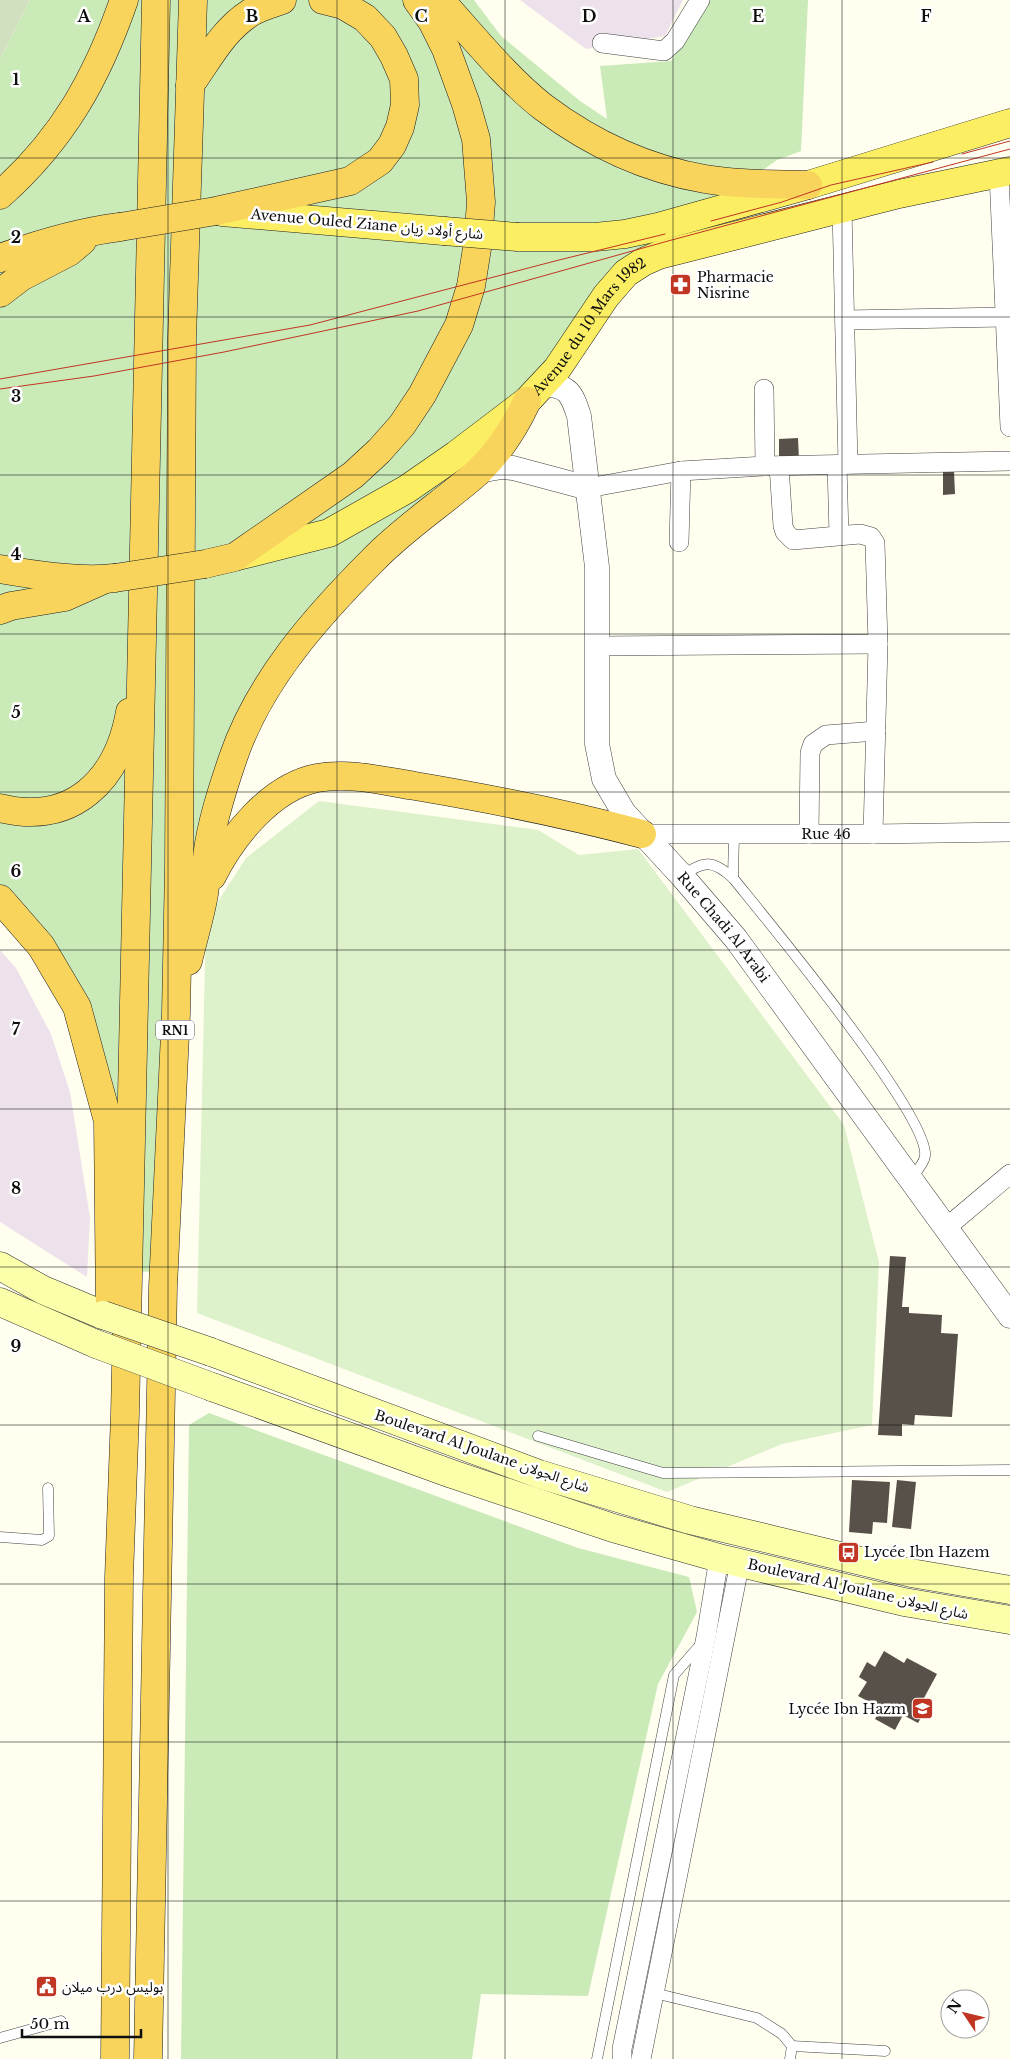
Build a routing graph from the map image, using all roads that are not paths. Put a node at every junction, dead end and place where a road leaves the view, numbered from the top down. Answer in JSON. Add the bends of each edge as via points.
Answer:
{"nodes":[{"id":1,"x":124,"y":0,"type":"edge"},
{"id":2,"x":156,"y":0,"type":"edge"},
{"id":3,"x":193,"y":0,"type":"edge"},
{"id":4,"x":282,"y":0,"type":"edge"},
{"id":5,"x":324,"y":0,"type":"edge"},
{"id":6,"x":417,"y":0,"type":"edge"},
{"id":7,"x":440,"y":0,"type":"edge"},
{"id":8,"x":700,"y":0,"type":"edge"},
{"id":9,"x":602,"y":43,"type":"dead end"},
{"id":10,"x":190,"y":85,"type":"junction"},
{"id":11,"x":1010,"y":123,"type":"edge"},
{"id":12,"x":1004,"y":172,"type":"edge"},
{"id":13,"x":808,"y":185,"type":"junction"},
{"id":14,"x":0,"y":195,"type":"edge"},
{"id":15,"x":842,"y":209,"type":"junction"},
{"id":16,"x":216,"y":212,"type":"junction"},
{"id":17,"x":108,"y":228,"type":"junction"},
{"id":18,"x":0,"y":258,"type":"edge"},
{"id":19,"x":0,"y":293,"type":"edge"},
{"id":20,"x":1005,"y":317,"type":"junction"},
{"id":21,"x":845,"y":320,"type":"junction"},
{"id":22,"x":764,"y":389,"type":"dead end"},
{"id":23,"x":535,"y":393,"type":"junction"},
{"id":24,"x":1010,"y":426,"type":"edge"},
{"id":25,"x":1010,"y":461,"type":"edge"},
{"id":26,"x":843,"y":465,"type":"junction"},
{"id":27,"x":772,"y":466,"type":"junction"},
{"id":28,"x":479,"y":471,"type":"junction"},
{"id":29,"x":682,"y":471,"type":"junction"},
{"id":30,"x":588,"y":488,"type":"junction"},
{"id":31,"x":839,"y":535,"type":"junction"},
{"id":32,"x":679,"y":542,"type":"dead end"},
{"id":33,"x":234,"y":557,"type":"junction"},
{"id":34,"x":0,"y":569,"type":"edge"},
{"id":35,"x":110,"y":578,"type":"junction"},
{"id":36,"x":0,"y":610,"type":"edge"},
{"id":37,"x":878,"y":644,"type":"junction"},
{"id":38,"x":598,"y":646,"type":"junction"},
{"id":39,"x":142,"y":647,"type":"junction"},
{"id":40,"x":876,"y":731,"type":"junction"},
{"id":41,"x":0,"y":808,"type":"edge"},
{"id":42,"x":1010,"y":832,"type":"edge"},
{"id":43,"x":642,"y":834,"type":"junction"},
{"id":44,"x":809,"y":834,"type":"junction"},
{"id":45,"x":873,"y":834,"type":"junction"},
{"id":46,"x":734,"y":835,"type":"junction"},
{"id":47,"x":682,"y":876,"type":"junction"},
{"id":48,"x":733,"y":878,"type":"junction"},
{"id":49,"x":204,"y":893,"type":"junction"},
{"id":50,"x":0,"y":899,"type":"edge"},
{"id":51,"x":176,"y":1013,"type":"junction"},
{"id":52,"x":1010,"y":1174,"type":"edge"},
{"id":53,"x":911,"y":1178,"type":"junction"},
{"id":54,"x":947,"y":1227,"type":"junction"},
{"id":55,"x":0,"y":1266,"type":"edge"},
{"id":56,"x":0,"y":1302,"type":"edge"},
{"id":57,"x":1010,"y":1316,"type":"edge"},
{"id":58,"x":538,"y":1436,"type":"dead end"},
{"id":59,"x":1010,"y":1470,"type":"edge"},
{"id":60,"x":48,"y":1488,"type":"dead end"},
{"id":61,"x":0,"y":1537,"type":"edge"},
{"id":62,"x":729,"y":1560,"type":"junction"},
{"id":63,"x":119,"y":1577,"type":"junction"},
{"id":64,"x":1010,"y":1590,"type":"edge"},
{"id":65,"x":1010,"y":1620,"type":"edge"},
{"id":66,"x":706,"y":1637,"type":"junction"},
{"id":67,"x":632,"y":2001,"type":"junction"},
{"id":68,"x":652,"y":2001,"type":"junction"},
{"id":69,"x":61,"y":2021,"type":"dead end"},
{"id":70,"x":0,"y":2038,"type":"edge"},
{"id":71,"x":792,"y":2046,"type":"junction"},
{"id":72,"x":885,"y":2051,"type":"dead end"},
{"id":73,"x":115,"y":2059,"type":"edge"},
{"id":74,"x":148,"y":2059,"type":"edge"},
{"id":75,"x":596,"y":2059,"type":"edge"},
{"id":76,"x":622,"y":2059,"type":"edge"},
{"id":77,"x":641,"y":2059,"type":"edge"},
{"id":78,"x":790,"y":2059,"type":"edge"}],
"edges":[{"from":1,"to":14,"type":"highway","via":[[110,41],[89,84],[59,133]]},
{"from":2,"to":39,"type":"highway"},
{"from":3,"to":10,"type":"highway","number":"RN1"},
{"from":4,"to":10,"type":"highway","via":[[250,13],[235,24],[216,45]]},
{"from":5,"to":16,"type":"highway","via":[[343,5],[365,18],[383,37],[394,56],[404,79],[406,105],[392,144],[380,161],[350,181]]},
{"from":6,"to":33,"type":"highway","via":[[446,49],[476,140],[481,202],[479,226],[471,286],[459,324],[422,395],[379,451],[353,475]]},
{"from":7,"to":13,"type":"highway","via":[[542,106],[614,151],[706,179]]},
{"from":8,"to":9,"type":"street","via":[[675,41],[664,51]]},
{"from":10,"to":51,"type":"highway","number":"RN1","via":[[182,338]]},
{"from":11,"to":13,"type":"main road"},
{"from":12,"to":15,"type":"main road","name":"Avenue du 10 Mars 1982"},
{"from":12,"to":20,"type":"street"},
{"from":13,"to":16,"type":"main road","name":"Avenue Ouled Ziane شارع أولاد زيان","bridge":true,"via":[[658,227],[595,237],[518,237]]},
{"from":15,"to":21,"type":"street"},
{"from":15,"to":23,"type":"main road","name":"Avenue du 10 Mars 1982","via":[[643,262],[626,273],[606,296]]},
{"from":16,"to":17,"type":"highway","bridge":true},
{"from":17,"to":18,"type":"highway"},
{"from":17,"to":19,"type":"highway","via":[[21,277]]},
{"from":20,"to":21,"type":"street"},
{"from":20,"to":24,"type":"street"},
{"from":21,"to":26,"type":"street"},
{"from":22,"to":27,"type":"street"},
{"from":23,"to":28,"type":"highway","via":[[510,434]]},
{"from":23,"to":30,"type":"street","name":"Rue Chadi Al Arabi","via":[[562,386],[574,401]]},
{"from":23,"to":33,"type":"main road","name":"Avenue du 10 Mars 1982","via":[[407,489],[329,533]]},
{"from":25,"to":26,"type":"street"},
{"from":26,"to":27,"type":"street"},
{"from":26,"to":31,"type":"street"},
{"from":27,"to":29,"type":"street"},
{"from":27,"to":31,"type":"street","via":[[788,537],[798,541]]},
{"from":28,"to":30,"type":"street","via":[[513,468]]},
{"from":28,"to":49,"type":"highway","via":[[375,557],[324,612],[270,684],[243,735],[229,771],[207,856]]},
{"from":29,"to":30,"type":"street"},
{"from":29,"to":32,"type":"street"},
{"from":30,"to":38,"type":"street","name":"Rue Chadi Al Arabi","via":[[597,567]]},
{"from":31,"to":37,"type":"street","via":[[860,534],[871,537],[876,543]]},
{"from":33,"to":35,"type":"highway","name":"Avenue du 10 Mars 1982","bridge":true},
{"from":34,"to":35,"type":"highway"},
{"from":35,"to":36,"type":"highway","via":[[65,597]]},
{"from":37,"to":38,"type":"street"},
{"from":37,"to":40,"type":"street"},
{"from":38,"to":43,"type":"street","name":"Rue Chadi Al Arabi","via":[[599,760],[612,795]]},
{"from":39,"to":41,"type":"highway","via":[[126,734],[106,776],[94,788],[66,805],[35,812]]},
{"from":39,"to":63,"type":"highway"},
{"from":40,"to":44,"type":"street","via":[[826,735],[813,744],[810,753]]},
{"from":40,"to":45,"type":"street"},
{"from":42,"to":45,"type":"street","name":"Rue 46"},
{"from":43,"to":46,"type":"street","name":"Rue 46"},
{"from":43,"to":47,"type":"street","name":"Rue Chadi Al Arabi"},
{"from":43,"to":49,"type":"highway","via":[[566,814],[435,790],[355,777],[317,778],[284,793],[248,822],[224,853]]},
{"from":44,"to":45,"type":"street","name":"Rue 46"},
{"from":44,"to":46,"type":"street","name":"Rue 46"},
{"from":46,"to":48,"type":"lane"},
{"from":47,"to":48,"type":"lane","via":[[697,865],[711,864]]},
{"from":47,"to":53,"type":"street","name":"Rue Chadi Al Arabi","via":[[736,938]]},
{"from":48,"to":53,"type":"lane","via":[[885,1075],[922,1138],[925,1155]]},
{"from":49,"to":51,"type":"highway"},
{"from":50,"to":63,"type":"highway","via":[[41,946],[77,1007],[108,1121],[113,1515]]},
{"from":51,"to":74,"type":"highway","number":"RN1","via":[[163,1287]]},
{"from":52,"to":54,"type":"street"},
{"from":53,"to":54,"type":"street","name":"Rue Chadi Al Arabi"},
{"from":54,"to":57,"type":"street","name":"Rue Chadi Al Arabi"},
{"from":55,"to":64,"type":"main road","name":"Boulevard Al Joulane شارع الجولان","bridge":true,"via":[[43,1290],[103,1315],[539,1474],[690,1520],[911,1573]]},
{"from":56,"to":62,"type":"main road","name":"Boulevard Al Joulane شارع الجولان","bridge":true,"via":[[96,1344],[529,1500],[613,1528]]},
{"from":58,"to":59,"type":"lane","via":[[663,1473]]},
{"from":60,"to":61,"type":"lane","via":[[49,1536],[42,1540]]},
{"from":62,"to":65,"type":"main road","name":"Boulevard Al Joulane شارع الجولان","via":[[904,1602]]},
{"from":62,"to":66,"type":"street"},
{"from":62,"to":68,"type":"street"},
{"from":63,"to":73,"type":"highway"},
{"from":66,"to":67,"type":"street"},
{"from":66,"to":75,"type":"lane","via":[[674,1675]]},
{"from":67,"to":68,"type":"street"},
{"from":67,"to":76,"type":"street"},
{"from":68,"to":71,"type":"lane","via":[[758,2018],[782,2034]]},
{"from":68,"to":77,"type":"street"},
{"from":69,"to":70,"type":"lane"},
{"from":71,"to":72,"type":"lane"},
{"from":71,"to":78,"type":"lane"}]}
